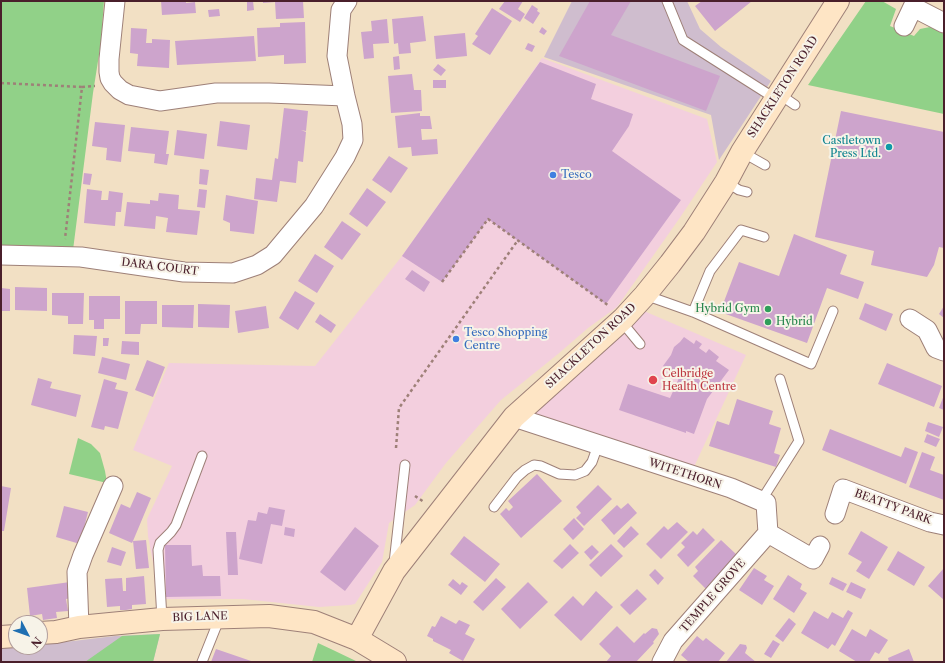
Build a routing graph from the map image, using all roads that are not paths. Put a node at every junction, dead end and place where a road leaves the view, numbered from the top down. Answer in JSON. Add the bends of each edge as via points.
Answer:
{"nodes":[{"id":1,"x":115,"y":1,"type":"edge"},
{"id":2,"x":348,"y":1,"type":"edge"},
{"id":3,"x":667,"y":1,"type":"edge"},
{"id":4,"x":838,"y":1,"type":"edge"},
{"id":5,"x":944,"y":23,"type":"edge"},
{"id":6,"x":904,"y":26,"type":"dead end"},
{"id":7,"x":345,"y":96,"type":"junction"},
{"id":8,"x":783,"y":100,"type":"junction"},
{"id":9,"x":742,"y":152,"type":"junction"},
{"id":10,"x":765,"y":165,"type":"dead end"},
{"id":11,"x":726,"y":182,"type":"junction"},
{"id":12,"x":747,"y":192,"type":"dead end"},
{"id":13,"x":764,"y":237,"type":"dead end"},
{"id":14,"x":1,"y":255,"type":"edge"},
{"id":15,"x":645,"y":295,"type":"junction"},
{"id":16,"x":832,"y":311,"type":"dead end"},
{"id":17,"x":693,"y":312,"type":"junction"},
{"id":18,"x":910,"y":318,"type":"dead end"},
{"id":19,"x":622,"y":320,"type":"junction"},
{"id":20,"x":640,"y":344,"type":"dead end"},
{"id":21,"x":944,"y":351,"type":"edge"},
{"id":22,"x":780,"y":379,"type":"dead end"},
{"id":23,"x":514,"y":417,"type":"junction"},
{"id":24,"x":598,"y":445,"type":"junction"},
{"id":25,"x":202,"y":456,"type":"dead end"},
{"id":26,"x":405,"y":465,"type":"dead end"},
{"id":27,"x":112,"y":486,"type":"dead end"},
{"id":28,"x":760,"y":501,"type":"junction"},
{"id":29,"x":494,"y":508,"type":"dead end"},
{"id":30,"x":835,"y":514,"type":"dead end"},
{"id":31,"x":944,"y":525,"type":"edge"},
{"id":32,"x":768,"y":533,"type":"junction"},
{"id":33,"x":820,"y":546,"type":"dead end"},
{"id":34,"x":394,"y":570,"type":"junction"},
{"id":35,"x":221,"y":616,"type":"junction"},
{"id":36,"x":162,"y":618,"type":"junction"},
{"id":37,"x":80,"y":627,"type":"junction"},
{"id":38,"x":48,"y":632,"type":"edge"},
{"id":39,"x":357,"y":639,"type":"junction"},
{"id":40,"x":202,"y":662,"type":"edge"},
{"id":41,"x":396,"y":662,"type":"edge"},
{"id":42,"x":662,"y":662,"type":"edge"}],
"edges":[{"from":1,"to":7,"type":"street","via":[[109,72],[113,83],[129,95],[160,101],[216,93],[269,92]]},
{"from":2,"to":7,"type":"street","name":"DARA COURT","via":[[341,10],[337,56]]},
{"from":3,"to":8,"type":"lane","via":[[683,40]]},
{"from":4,"to":8,"type":"street","name":"SHACKLETON ROAD"},
{"from":5,"to":6,"type":"street","via":[[913,7]]},
{"from":7,"to":14,"type":"street","name":"DARA COURT","via":[[354,133],[345,157],[314,206],[274,255],[257,265],[233,272],[184,272],[81,257]]},
{"from":8,"to":9,"type":"street","name":"SHACKLETON ROAD"},
{"from":9,"to":10,"type":"lane"},
{"from":9,"to":11,"type":"street","name":"SHACKLETON ROAD"},
{"from":11,"to":12,"type":"lane"},
{"from":11,"to":15,"type":"street","name":"SHACKLETON ROAD","via":[[694,232]]},
{"from":13,"to":17,"type":"lane","via":[[741,230],[710,271]]},
{"from":15,"to":17,"type":"lane"},
{"from":15,"to":19,"type":"street","name":"SHACKLETON ROAD"},
{"from":16,"to":17,"type":"lane","via":[[811,364]]},
{"from":18,"to":21,"type":"street","via":[[927,330],[936,348]]},
{"from":19,"to":20,"type":"lane"},
{"from":19,"to":23,"type":"street","name":"SHACKLETON ROAD"},
{"from":22,"to":28,"type":"lane","via":[[799,441]]},
{"from":23,"to":24,"type":"street","name":"WITETHORN"},
{"from":23,"to":34,"type":"street","name":"SHACKLETON ROAD"},
{"from":24,"to":28,"type":"street","name":"WITETHORN","via":[[731,488]]},
{"from":24,"to":29,"type":"lane","via":[[592,462],[584,471],[574,475],[559,474],[534,465],[525,470]]},
{"from":25,"to":36,"type":"lane","via":[[176,525],[160,543],[158,550]]},
{"from":26,"to":34,"type":"lane"},
{"from":27,"to":37,"type":"street","via":[[77,572]]},
{"from":28,"to":32,"type":"street","via":[[766,503]]},
{"from":30,"to":31,"type":"street","name":"BEATTY PARK","via":[[843,489]]},
{"from":32,"to":33,"type":"street","via":[[813,559]]},
{"from":32,"to":42,"type":"street","name":"TEMPLE GROVE","via":[[673,642]]},
{"from":34,"to":39,"type":"street","name":"SHACKLETON ROAD"},
{"from":35,"to":36,"type":"street","name":"BIG LANE"},
{"from":35,"to":39,"type":"street","name":"BIG LANE","via":[[269,616],[314,622]]},
{"from":35,"to":40,"type":"lane"},
{"from":36,"to":37,"type":"street","name":"BIG LANE"},
{"from":37,"to":38,"type":"street","name":"BIG LANE"},
{"from":39,"to":41,"type":"street","name":"BIG LANE"}]}
